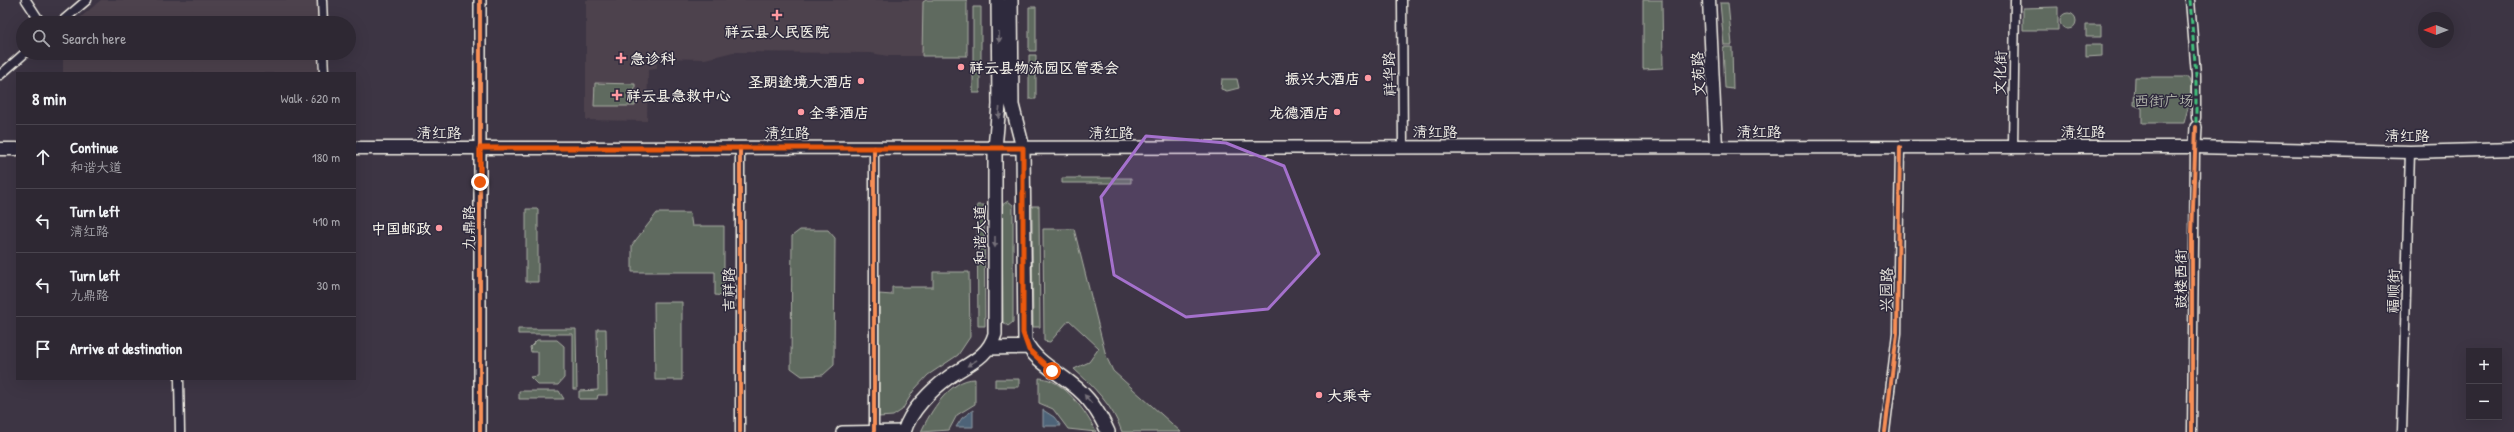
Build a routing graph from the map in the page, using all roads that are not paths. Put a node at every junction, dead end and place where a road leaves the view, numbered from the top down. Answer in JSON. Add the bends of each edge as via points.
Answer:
{"nodes":[{"id":1,"x":26,"y":0,"type":"edge"},
{"id":2,"x":87,"y":0,"type":"edge"},
{"id":3,"x":322,"y":0,"type":"edge"},
{"id":4,"x":480,"y":0,"type":"edge"},
{"id":5,"x":998,"y":0,"type":"edge"},
{"id":6,"x":1011,"y":0,"type":"edge"},
{"id":7,"x":1402,"y":0,"type":"edge"},
{"id":8,"x":1709,"y":0,"type":"edge"},
{"id":9,"x":2015,"y":0,"type":"edge"},
{"id":10,"x":2190,"y":0,"type":"edge"},
{"id":11,"x":36,"y":16,"type":"edge"},
{"id":12,"x":68,"y":16,"type":"edge"},
{"id":13,"x":323,"y":16,"type":"edge"},
{"id":14,"x":17,"y":60,"type":"edge"},
{"id":15,"x":323,"y":60,"type":"edge"},
{"id":16,"x":324,"y":72,"type":"edge"},
{"id":17,"x":0,"y":75,"type":"edge"},
{"id":18,"x":2196,"y":122,"type":"joint"},
{"id":19,"x":1403,"y":147,"type":"junction"},
{"id":20,"x":1716,"y":147,"type":"junction"},
{"id":21,"x":1900,"y":147,"type":"junction"},
{"id":22,"x":2013,"y":147,"type":"junction"},
{"id":23,"x":2195,"y":147,"type":"junction"},
{"id":24,"x":356,"y":148,"type":"edge"},
{"id":25,"x":480,"y":148,"type":"junction"},
{"id":26,"x":740,"y":148,"type":"junction"},
{"id":27,"x":874,"y":148,"type":"junction"},
{"id":28,"x":994,"y":148,"type":"junction"},
{"id":29,"x":1023,"y":148,"type":"junction"},
{"id":30,"x":0,"y":149,"type":"edge"},
{"id":31,"x":16,"y":149,"type":"edge"},
{"id":32,"x":2514,"y":149,"type":"edge"},
{"id":33,"x":2410,"y":152,"type":"junction"},
{"id":34,"x":1028,"y":347,"type":"junction"},
{"id":35,"x":989,"y":348,"type":"junction"},
{"id":36,"x":179,"y":380,"type":"edge"},
{"id":37,"x":180,"y":432,"type":"edge"},
{"id":38,"x":480,"y":432,"type":"edge"},
{"id":39,"x":740,"y":432,"type":"edge"},
{"id":40,"x":842,"y":432,"type":"edge"},
{"id":41,"x":874,"y":432,"type":"edge"},
{"id":42,"x":904,"y":432,"type":"edge"},
{"id":43,"x":1108,"y":432,"type":"edge"},
{"id":44,"x":1885,"y":432,"type":"edge"},
{"id":45,"x":2192,"y":432,"type":"edge"},
{"id":46,"x":2402,"y":432,"type":"edge"}],
"edges":[{"from":1,"to":11,"type":"street"},
{"from":2,"to":12,"type":"street"},
{"from":3,"to":13,"type":"street"},
{"from":4,"to":25,"type":"street","name":"九鼎路"},
{"from":5,"to":28,"type":"main road","name":"和谐大道","one_way":true,"via":[[999,105]]},
{"from":6,"to":29,"type":"main road","via":[[1012,105]]},
{"from":7,"to":19,"type":"street","name":"祥华路"},
{"from":8,"to":20,"type":"main road","name":"文苑路"},
{"from":9,"to":22,"type":"street","name":"文化街"},
{"from":10,"to":18,"type":"street","name":"鼓楼西街","via":[[2196,75]]},
{"from":14,"to":17,"type":"street"},
{"from":15,"to":16,"type":"street"},
{"from":18,"to":23,"type":"street","name":"鼓楼西街"},
{"from":19,"to":20,"type":"main road","name":"清红路"},
{"from":19,"to":29,"type":"main road","name":"清红路"},
{"from":20,"to":21,"type":"main road","name":"清红路"},
{"from":21,"to":22,"type":"main road","name":"清红路"},
{"from":21,"to":44,"type":"street","name":"兴园路","via":[[1897,333]]},
{"from":22,"to":23,"type":"main road","name":"清红路"},
{"from":23,"to":33,"type":"main road","name":"清红路"},
{"from":23,"to":45,"type":"street","name":"鼓楼西街"},
{"from":24,"to":25,"type":"main road","name":"清红路"},
{"from":25,"to":26,"type":"main road","name":"清红路"},
{"from":25,"to":38,"type":"street","name":"九鼎路"},
{"from":26,"to":27,"type":"main road","name":"清红路"},
{"from":26,"to":39,"type":"street","name":"吉祥路"},
{"from":27,"to":28,"type":"main road","name":"清红路"},
{"from":27,"to":41,"type":"street"},
{"from":28,"to":29,"type":"main road","name":"清红路"},
{"from":28,"to":35,"type":"main road","name":"和谐大道","one_way":true,"via":[[996,326]]},
{"from":29,"to":34,"type":"main road","via":[[1023,333]]},
{"from":30,"to":31,"type":"main road"},
{"from":32,"to":33,"type":"main road","name":"清红路"},
{"from":33,"to":46,"type":"street","name":"福顺街"},
{"from":34,"to":35,"type":"main road"},
{"from":43,"to":34,"type":"main road","one_way":true,"via":[[1103,420],[1081,392],[1043,364]]},
{"from":35,"to":42,"type":"main road","name":"和谐大道","one_way":true,"via":[[976,361],[936,388],[909,419]]},
{"from":36,"to":37,"type":"street"},
{"from":40,"to":41,"type":"street"},
{"from":41,"to":42,"type":"street"}]}
